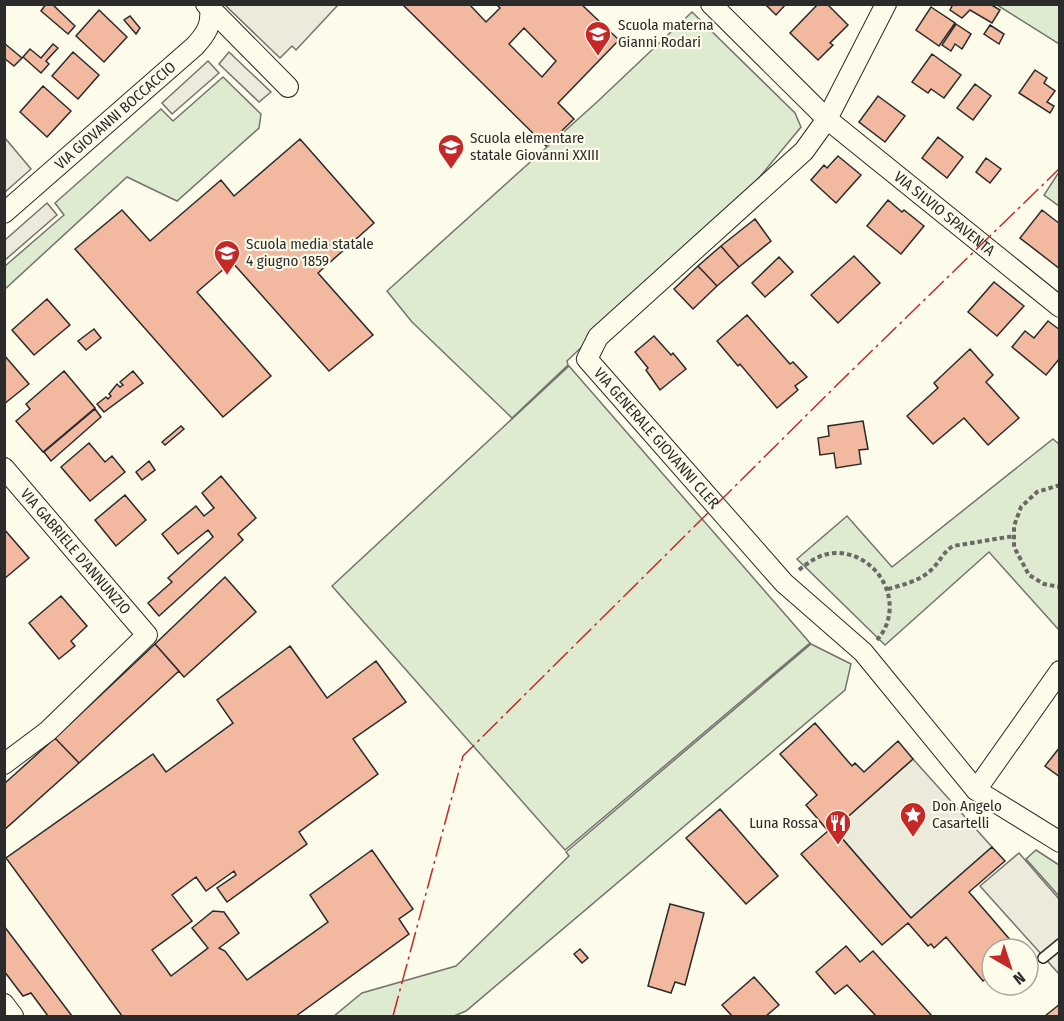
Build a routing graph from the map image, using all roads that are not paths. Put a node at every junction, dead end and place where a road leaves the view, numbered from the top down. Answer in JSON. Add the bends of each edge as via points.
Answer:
{"nodes":[{"id":1,"x":711,"y":4,"type":"edge"},
{"id":2,"x":886,"y":4,"type":"edge"},
{"id":3,"x":208,"y":6,"type":"edge"},
{"id":4,"x":288,"y":87,"type":"dead end"},
{"id":5,"x":827,"y":119,"type":"junction"},
{"id":6,"x":4,"y":213,"type":"edge"},
{"id":7,"x":1059,"y":307,"type":"edge"},
{"id":8,"x":4,"y":468,"type":"edge"},
{"id":9,"x":1059,"y":671,"type":"edge"},
{"id":10,"x":4,"y":765,"type":"edge"},
{"id":11,"x":976,"y":790,"type":"junction"},
{"id":12,"x":1059,"y":842,"type":"edge"},
{"id":13,"x":1059,"y":944,"type":"edge"},
{"id":14,"x":1043,"y":958,"type":"dead end"},
{"id":15,"x":4,"y":1004,"type":"edge"},
{"id":16,"x":13,"y":1017,"type":"edge"}],
"edges":[{"from":1,"to":5,"type":"street","name":"VIA SILVIO SPAVENTA"},
{"from":2,"to":5,"type":"street","name":"VIA GENERALE GIOVANNI CLER"},
{"from":3,"to":4,"type":"street"},
{"from":3,"to":6,"type":"street","name":"VIA GIOVANNI BOCCACCIO","via":[[211,20],[206,34],[195,46]]},
{"from":5,"to":7,"type":"street","name":"VIA SILVIO SPAVENTA"},
{"from":5,"to":11,"type":"street","name":"VIA GENERALE GIOVANNI CLER","via":[[804,151],[598,337],[586,359],[784,583],[863,652]]},
{"from":8,"to":10,"type":"street","name":"VIA GABRIELE D'ANNUNZIO","via":[[147,635],[48,731]]},
{"from":9,"to":11,"type":"street"},
{"from":11,"to":12,"type":"street","name":"VIA GENERALE GIOVANNI CLER"},
{"from":13,"to":14,"type":"lane"},
{"from":15,"to":16,"type":"street"}]}
